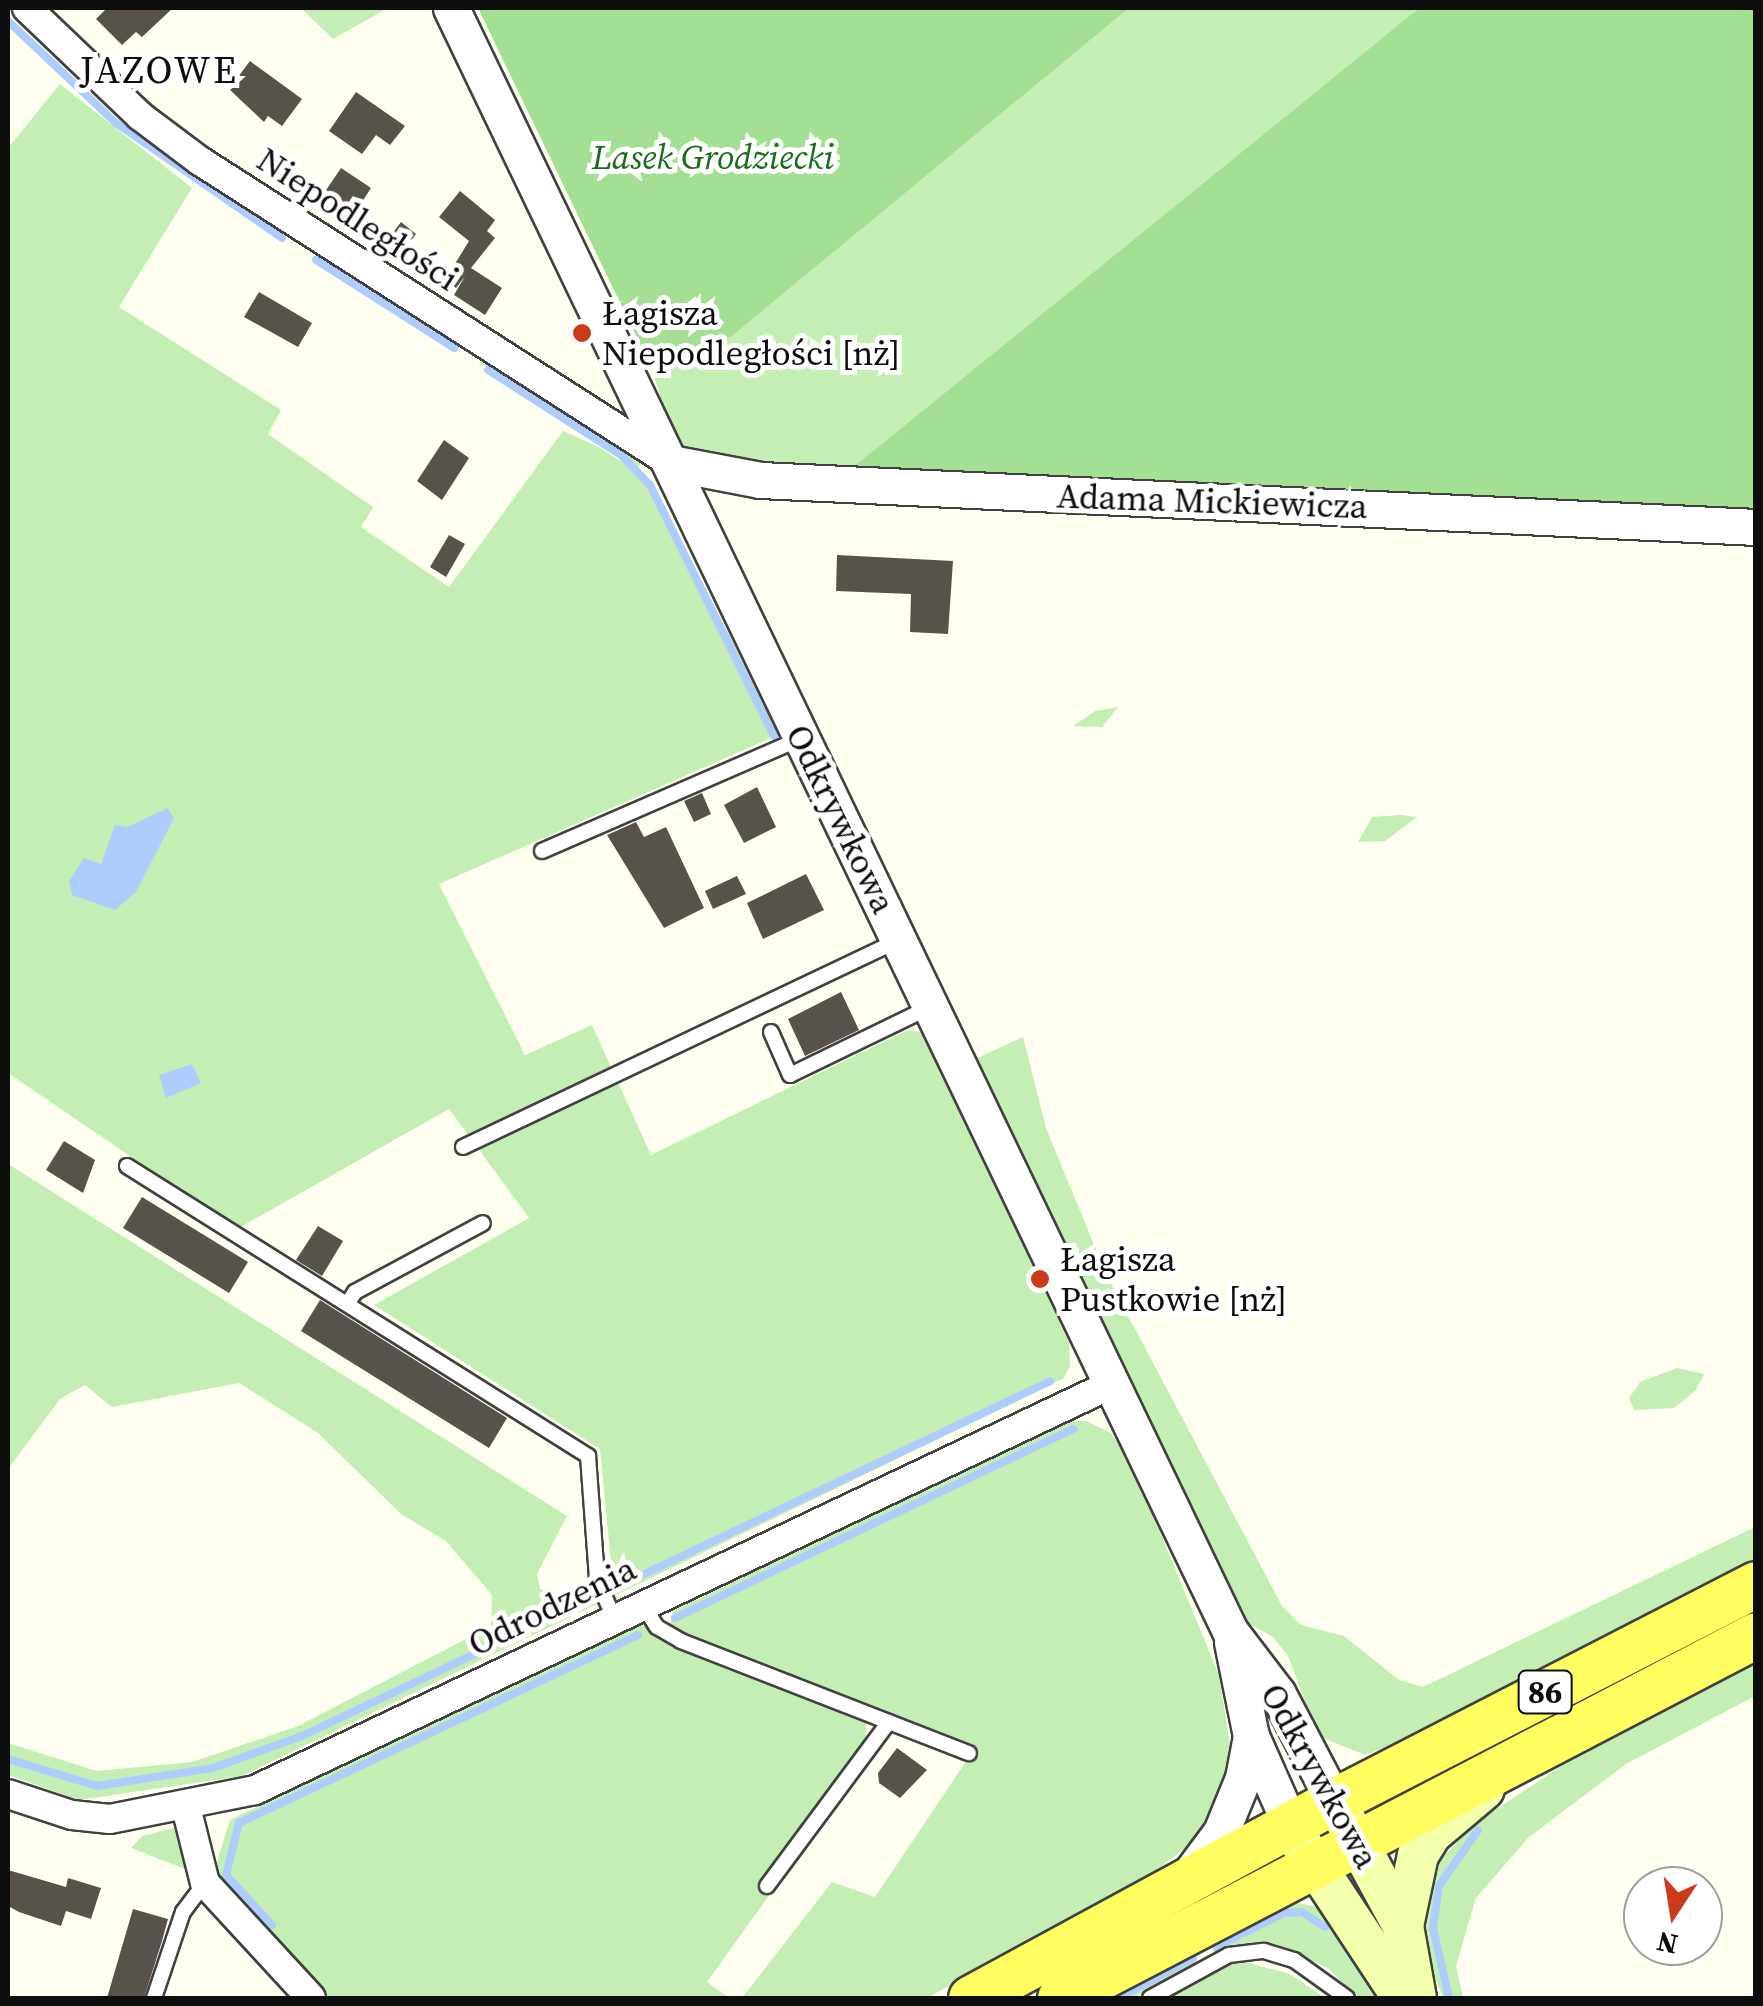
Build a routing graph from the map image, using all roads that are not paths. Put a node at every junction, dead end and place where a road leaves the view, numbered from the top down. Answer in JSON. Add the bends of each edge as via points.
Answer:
{"nodes":[{"id":1,"x":27,"y":8,"type":"edge"},
{"id":2,"x":451,"y":8,"type":"edge"},
{"id":3,"x":671,"y":464,"type":"junction"},
{"id":4,"x":1756,"y":526,"type":"edge"},
{"id":5,"x":803,"y":738,"type":"junction"},
{"id":6,"x":542,"y":851,"type":"dead end"},
{"id":7,"x":899,"y":940,"type":"junction"},
{"id":8,"x":931,"y":1007,"type":"junction"},
{"id":9,"x":770,"y":1032,"type":"dead end"},
{"id":10,"x":463,"y":1147,"type":"dead end"},
{"id":11,"x":127,"y":1166,"type":"dead end"},
{"id":12,"x":483,"y":1223,"type":"dead end"},
{"id":13,"x":348,"y":1303,"type":"junction"},
{"id":14,"x":1112,"y":1384,"type":"junction"},
{"id":15,"x":1756,"y":1584,"type":"edge"},
{"id":16,"x":642,"y":1604,"type":"junction"},
{"id":17,"x":614,"y":1618,"type":"junction"},
{"id":18,"x":1230,"y":1631,"type":"junction"},
{"id":19,"x":1756,"y":1635,"type":"edge"},
{"id":20,"x":889,"y":1722,"type":"junction"},
{"id":21,"x":1250,"y":1736,"type":"junction"},
{"id":22,"x":969,"y":1753,"type":"dead end"},
{"id":23,"x":1520,"y":1755,"type":"junction"},
{"id":24,"x":8,"y":1794,"type":"edge"},
{"id":25,"x":186,"y":1807,"type":"junction"},
{"id":26,"x":1345,"y":1820,"type":"junction"},
{"id":27,"x":1290,"y":1824,"type":"junction"},
{"id":28,"x":1310,"y":1864,"type":"junction"},
{"id":29,"x":206,"y":1882,"type":"junction"},
{"id":30,"x":1183,"y":1882,"type":"junction"},
{"id":31,"x":767,"y":1886,"type":"dead end"},
{"id":32,"x":1403,"y":1926,"type":"junction"},
{"id":33,"x":154,"y":1998,"type":"edge"},
{"id":34,"x":312,"y":1998,"type":"edge"},
{"id":35,"x":971,"y":1998,"type":"edge"},
{"id":36,"x":1060,"y":1998,"type":"edge"},
{"id":37,"x":1150,"y":1998,"type":"edge"},
{"id":38,"x":1347,"y":1998,"type":"edge"},
{"id":39,"x":1403,"y":1998,"type":"edge"},
{"id":40,"x":1416,"y":1998,"type":"edge"}],
"edges":[{"from":1,"to":3,"type":"street","name":"Niepodległości","via":[[140,116],[200,161]]},
{"from":2,"to":3,"type":"street","name":"Odkrywkowa"},
{"from":3,"to":4,"type":"street","name":"Adama Mickiewicza","via":[[760,480]]},
{"from":3,"to":5,"type":"street","name":"Odkrywkowa"},
{"from":5,"to":6,"type":"lane"},
{"from":5,"to":7,"type":"street","name":"Odkrywkowa"},
{"from":7,"to":8,"type":"street","name":"Odkrywkowa"},
{"from":7,"to":10,"type":"lane"},
{"from":8,"to":9,"type":"lane","via":[[790,1075]]},
{"from":8,"to":14,"type":"street","name":"Odkrywkowa"},
{"from":11,"to":13,"type":"lane"},
{"from":12,"to":13,"type":"lane","via":[[355,1292]]},
{"from":13,"to":17,"type":"lane","via":[[588,1456],[597,1580]]},
{"from":14,"to":16,"type":"street","name":"Odrodzenia"},
{"from":14,"to":18,"type":"street","name":"Odkrywkowa"},
{"from":15,"to":26,"type":"main road","number":"86"},
{"from":16,"to":17,"type":"street","name":"Odrodzenia"},
{"from":16,"to":20,"type":"lane","via":[[657,1627],[681,1641]]},
{"from":17,"to":25,"type":"street","name":"Odrodzenia","via":[[255,1790]]},
{"from":18,"to":21,"type":"street","name":"Odkrywkowa"},
{"from":18,"to":26,"type":"street","name":"Odkrywkowa","via":[[1278,1694]]},
{"from":19,"to":23,"type":"main road","number":"86"},
{"from":20,"to":22,"type":"lane"},
{"from":20,"to":31,"type":"lane"},
{"from":21,"to":27,"type":"street","name":"Odkrywkowa"},
{"from":21,"to":30,"type":"street","name":"Odkrywkowa","via":[[1243,1778],[1221,1832]]},
{"from":23,"to":26,"type":"main road","number":"86"},
{"from":23,"to":32,"type":"main road","name":"Odkrywkowa","via":[[1432,1834],[1409,1881]]},
{"from":24,"to":25,"type":"street","name":"Odrodzenia","via":[[72,1815],[110,1819]]},
{"from":25,"to":29,"type":"street"},
{"from":26,"to":27,"type":"main road","number":"86"},
{"from":26,"to":28,"type":"main road","number":"86"},
{"from":26,"to":32,"type":"main road","name":"Odkrywkowa"},
{"from":27,"to":28,"type":"main road","name":"Odkrywkowa"},
{"from":27,"to":30,"type":"main road","number":"86"},
{"from":28,"to":36,"type":"main road","number":"86"},
{"from":28,"to":39,"type":"main road","name":"Odkrywkowa"},
{"from":29,"to":33,"type":"lane","via":[[183,1912]]},
{"from":29,"to":34,"type":"street"},
{"from":30,"to":35,"type":"main road","number":"86"},
{"from":32,"to":40,"type":"main road","name":"Odkrywkowa"},
{"from":37,"to":38,"type":"lane","via":[[1229,1955],[1264,1951],[1294,1960]]}]}
